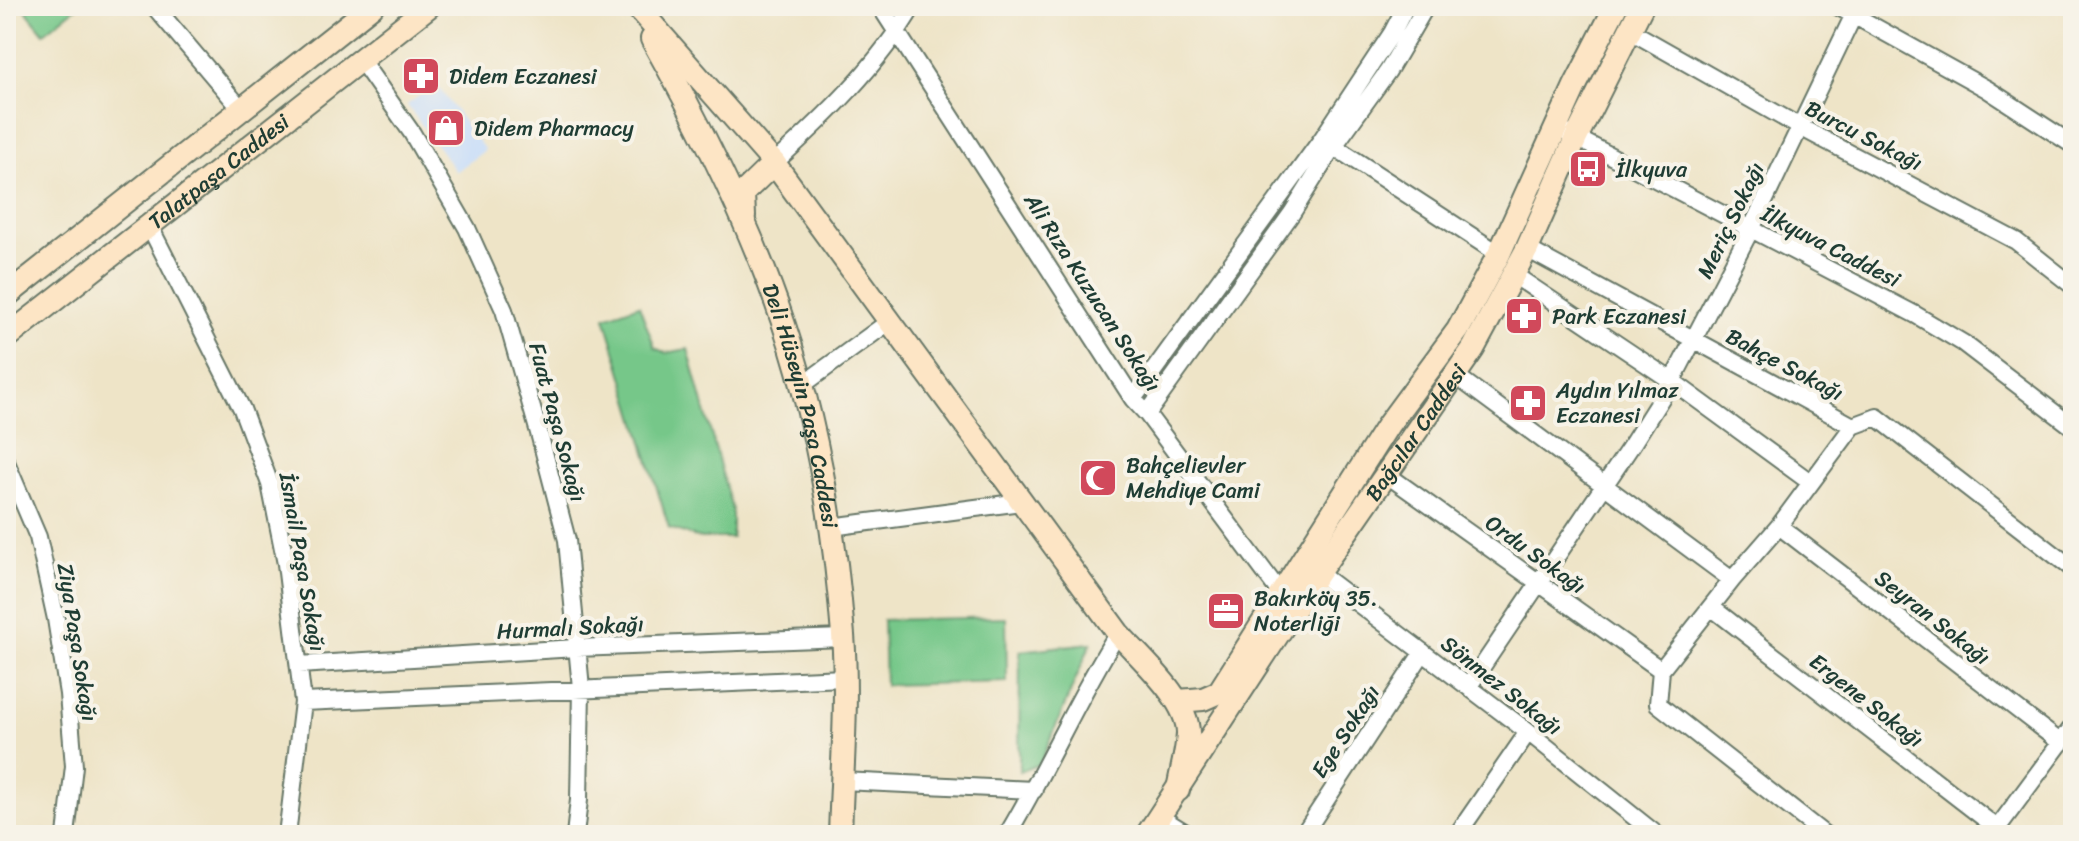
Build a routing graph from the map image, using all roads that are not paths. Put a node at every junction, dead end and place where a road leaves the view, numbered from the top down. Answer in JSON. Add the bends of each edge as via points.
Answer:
{"nodes":[{"id":1,"x":154,"y":6,"type":"edge"},
{"id":2,"x":372,"y":6,"type":"edge"},
{"id":3,"x":429,"y":6,"type":"edge"},
{"id":4,"x":635,"y":6,"type":"edge"},
{"id":5,"x":880,"y":6,"type":"edge"},
{"id":6,"x":913,"y":6,"type":"edge"},
{"id":7,"x":1406,"y":6,"type":"edge"},
{"id":8,"x":1426,"y":6,"type":"edge"},
{"id":9,"x":1616,"y":6,"type":"edge"},
{"id":10,"x":1642,"y":6,"type":"edge"},
{"id":11,"x":1837,"y":6,"type":"edge"},
{"id":12,"x":1856,"y":10,"type":"edge"},
{"id":13,"x":1629,"y":30,"type":"junction"},
{"id":14,"x":898,"y":32,"type":"junction"},
{"id":15,"x":360,"y":59,"type":"junction"},
{"id":16,"x":242,"y":110,"type":"junction"},
{"id":17,"x":1555,"y":126,"type":"junction"},
{"id":18,"x":1800,"y":127,"type":"junction"},
{"id":19,"x":1576,"y":138,"type":"junction"},
{"id":20,"x":1328,"y":142,"type":"junction"},
{"id":21,"x":2073,"y":145,"type":"edge"},
{"id":22,"x":774,"y":163,"type":"junction"},
{"id":23,"x":149,"y":225,"type":"junction"},
{"id":24,"x":745,"y":225,"type":"junction"},
{"id":25,"x":1751,"y":229,"type":"junction"},
{"id":26,"x":1527,"y":249,"type":"junction"},
{"id":27,"x":1499,"y":254,"type":"junction"},
{"id":28,"x":1514,"y":275,"type":"junction"},
{"id":29,"x":2073,"y":286,"type":"edge"},
{"id":30,"x":6,"y":296,"type":"edge"},
{"id":31,"x":890,"y":321,"type":"junction"},
{"id":32,"x":6,"y":338,"type":"edge"},
{"id":33,"x":1694,"y":341,"type":"junction"},
{"id":34,"x":1455,"y":375,"type":"junction"},
{"id":35,"x":1672,"y":381,"type":"junction"},
{"id":36,"x":801,"y":386,"type":"junction"},
{"id":37,"x":1133,"y":399,"type":"junction"},
{"id":38,"x":1147,"y":414,"type":"junction"},
{"id":39,"x":1853,"y":426,"type":"junction"},
{"id":40,"x":2073,"y":427,"type":"edge"},
{"id":41,"x":6,"y":462,"type":"edge"},
{"id":42,"x":1386,"y":474,"type":"junction"},
{"id":43,"x":1810,"y":482,"type":"junction"},
{"id":44,"x":1605,"y":486,"type":"junction"},
{"id":45,"x":1021,"y":502,"type":"junction"},
{"id":46,"x":1779,"y":526,"type":"junction"},
{"id":47,"x":831,"y":527,"type":"junction"},
{"id":48,"x":2073,"y":569,"type":"edge"},
{"id":49,"x":1318,"y":573,"type":"junction"},
{"id":50,"x":1732,"y":580,"type":"junction"},
{"id":51,"x":1539,"y":583,"type":"junction"},
{"id":52,"x":1281,"y":594,"type":"junction"},
{"id":53,"x":1711,"y":607,"type":"junction"},
{"id":54,"x":1118,"y":633,"type":"junction"},
{"id":55,"x":843,"y":638,"type":"junction"},
{"id":56,"x":576,"y":648,"type":"junction"},
{"id":57,"x":1423,"y":652,"type":"junction"},
{"id":58,"x":299,"y":665,"type":"junction"},
{"id":59,"x":1661,"y":670,"type":"junction"},
{"id":60,"x":844,"y":678,"type":"junction"},
{"id":61,"x":1469,"y":686,"type":"junction"},
{"id":62,"x":581,"y":688,"type":"junction"},
{"id":63,"x":1178,"y":701,"type":"junction"},
{"id":64,"x":303,"y":702,"type":"junction"},
{"id":65,"x":2073,"y":726,"type":"edge"},
{"id":66,"x":1528,"y":732,"type":"junction"},
{"id":67,"x":2061,"y":743,"type":"junction"},
{"id":68,"x":842,"y":781,"type":"junction"},
{"id":69,"x":1034,"y":790,"type":"junction"},
{"id":70,"x":1178,"y":790,"type":"junction"},
{"id":71,"x":1153,"y":826,"type":"edge"},
{"id":72,"x":1994,"y":831,"type":"edge"},
{"id":73,"x":66,"y":835,"type":"edge"},
{"id":74,"x":287,"y":835,"type":"edge"},
{"id":75,"x":575,"y":835,"type":"edge"},
{"id":76,"x":840,"y":835,"type":"edge"},
{"id":77,"x":1007,"y":835,"type":"edge"},
{"id":78,"x":1189,"y":835,"type":"edge"},
{"id":79,"x":1303,"y":835,"type":"edge"},
{"id":80,"x":1458,"y":835,"type":"edge"},
{"id":81,"x":1657,"y":835,"type":"edge"},
{"id":82,"x":1825,"y":835,"type":"edge"}],
"edges":[{"from":1,"to":16,"type":"street"},
{"from":2,"to":16,"type":"main road","name":"Talatpaşa Caddesi"},
{"from":3,"to":15,"type":"main road","name":"Talatpaşa Caddesi"},
{"from":4,"to":22,"type":"main road"},
{"from":4,"to":24,"type":"main road","name":"Deli Hüseyin Paşa Caddesi"},
{"from":5,"to":14,"type":"street","name":"Ali Rıza Kuzucan Sokağı"},
{"from":6,"to":14,"type":"street"},
{"from":7,"to":20,"type":"street"},
{"from":8,"to":20,"type":"street","via":[[1388,71]]},
{"from":9,"to":17,"type":"main road"},
{"from":10,"to":13,"type":"main road","name":"Bağcılar Caddesi"},
{"from":11,"to":12,"type":"street"},
{"from":12,"to":18,"type":"street","name":"Meriç Sokağı"},
{"from":12,"to":21,"type":"street"},
{"from":13,"to":18,"type":"street","name":"Burcu Sokağı"},
{"from":13,"to":19,"type":"main road","name":"Bağcılar Caddesi"},
{"from":14,"to":22,"type":"street","via":[[819,123]]},
{"from":14,"to":37,"type":"street","name":"Ali Rıza Kuzucan Sokağı"},
{"from":15,"to":23,"type":"main road","name":"Talatpaşa Caddesi"},
{"from":15,"to":56,"type":"street","name":"Fuat Paşa Sokağı","via":[[412,133],[467,228],[504,310],[567,540]]},
{"from":16,"to":30,"type":"main road","name":"Talatpaşa Caddesi"},
{"from":17,"to":19,"type":"street","name":"İlkyuva Caddesi"},
{"from":17,"to":27,"type":"main road"},
{"from":18,"to":25,"type":"street","name":"Meriç Sokağı"},
{"from":18,"to":29,"type":"street","name":"Burcu Sokağı","via":[[2016,241]]},
{"from":19,"to":25,"type":"street","name":"İlkyuva Caddesi"},
{"from":19,"to":26,"type":"main road","name":"Bağcılar Caddesi"},
{"from":20,"to":27,"type":"street"},
{"from":20,"to":37,"type":"street"},
{"from":20,"to":38,"type":"street","via":[[1292,213]]},
{"from":22,"to":24,"type":"main road","via":[[743,193]]},
{"from":22,"to":31,"type":"main road"},
{"from":23,"to":32,"type":"main road","name":"Talatpaşa Caddesi"},
{"from":23,"to":58,"type":"street","name":"İsmail Paşa Sokağı","via":[[242,409],[270,484]]},
{"from":24,"to":36,"type":"main road","name":"Deli Hüseyin Paşa Caddesi"},
{"from":25,"to":33,"type":"street","name":"Meriç Sokağı"},
{"from":25,"to":40,"type":"street","name":"İlkyuva Caddesi","via":[[1963,343]]},
{"from":26,"to":28,"type":"main road","name":"Bağcılar Caddesi"},
{"from":26,"to":33,"type":"street","name":"Bahçe Sokağı"},
{"from":27,"to":52,"type":"main road","via":[[1458,330],[1388,425]]},
{"from":28,"to":34,"type":"main road","name":"Bağcılar Caddesi"},
{"from":28,"to":35,"type":"street"},
{"from":31,"to":36,"type":"street"},
{"from":31,"to":45,"type":"main road"},
{"from":33,"to":35,"type":"street","name":"Meriç Sokağı"},
{"from":33,"to":39,"type":"street","name":"Bahçe Sokağı"},
{"from":34,"to":42,"type":"main road","name":"Bağcılar Caddesi"},
{"from":34,"to":44,"type":"street"},
{"from":35,"to":43,"type":"street"},
{"from":35,"to":44,"type":"street","name":"Meriç Sokağı"},
{"from":36,"to":47,"type":"main road","name":"Deli Hüseyin Paşa Caddesi"},
{"from":37,"to":38,"type":"street","name":"Ali Rıza Kuzucan Sokağı"},
{"from":38,"to":52,"type":"street","name":"Ali Rıza Kuzucan Sokağı"},
{"from":39,"to":43,"type":"street"},
{"from":39,"to":48,"type":"street","via":[[1877,417]]},
{"from":41,"to":73,"type":"street","name":"Ziya Paşa Sokağı","via":[[38,537],[56,619],[74,766]]},
{"from":42,"to":49,"type":"main road","name":"Bağcılar Caddesi"},
{"from":42,"to":51,"type":"street","name":"Ordu Sokağı"},
{"from":43,"to":46,"type":"street"},
{"from":44,"to":50,"type":"street"},
{"from":44,"to":51,"type":"street","name":"Meriç Sokağı"},
{"from":45,"to":47,"type":"street"},
{"from":45,"to":54,"type":"main road"},
{"from":46,"to":50,"type":"street"},
{"from":46,"to":67,"type":"street","name":"Seyran Sokağı"},
{"from":47,"to":55,"type":"main road","name":"Deli Hüseyin Paşa Caddesi"},
{"from":49,"to":57,"type":"street","name":"Sönmez Sokağı"},
{"from":49,"to":70,"type":"main road","name":"Bağcılar Caddesi"},
{"from":50,"to":53,"type":"street"},
{"from":51,"to":59,"type":"street","name":"Ordu Sokağı"},
{"from":51,"to":61,"type":"street","name":"Meriç Sokağı"},
{"from":52,"to":63,"type":"main road","via":[[1219,692]]},
{"from":53,"to":59,"type":"street"},
{"from":53,"to":72,"type":"street","name":"Ergene Sokağı"},
{"from":54,"to":63,"type":"main road"},
{"from":54,"to":69,"type":"street"},
{"from":55,"to":56,"type":"street","name":"Hurmalı Sokağı"},
{"from":55,"to":60,"type":"main road","name":"Deli Hüseyin Paşa Caddesi"},
{"from":56,"to":58,"type":"street","name":"Hurmalı Sokağı"},
{"from":56,"to":62,"type":"street","name":"Fuat Paşa Sokağı"},
{"from":57,"to":61,"type":"street","name":"Sönmez Sokağı"},
{"from":57,"to":79,"type":"street","name":"Ege Sokağı"},
{"from":58,"to":64,"type":"street","name":"İsmail Paşa Sokağı"},
{"from":59,"to":82,"type":"street","via":[[1658,704]]},
{"from":60,"to":62,"type":"street"},
{"from":60,"to":68,"type":"main road","name":"Deli Hüseyin Paşa Caddesi"},
{"from":61,"to":66,"type":"street","name":"Sönmez Sokağı"},
{"from":62,"to":64,"type":"street"},
{"from":62,"to":75,"type":"street","name":"Fuat Paşa Sokağı"},
{"from":63,"to":70,"type":"main road","via":[[1188,733]]},
{"from":64,"to":74,"type":"street","name":"İsmail Paşa Sokağı"},
{"from":65,"to":67,"type":"street"},
{"from":66,"to":80,"type":"street"},
{"from":66,"to":81,"type":"street","name":"Sönmez Sokağı"},
{"from":67,"to":72,"type":"street"},
{"from":68,"to":69,"type":"street"},
{"from":68,"to":76,"type":"main road","name":"Deli Hüseyin Paşa Caddesi"},
{"from":69,"to":77,"type":"street"},
{"from":70,"to":71,"type":"main road","name":"Bağcılar Caddesi"},
{"from":71,"to":78,"type":"street"}]}
